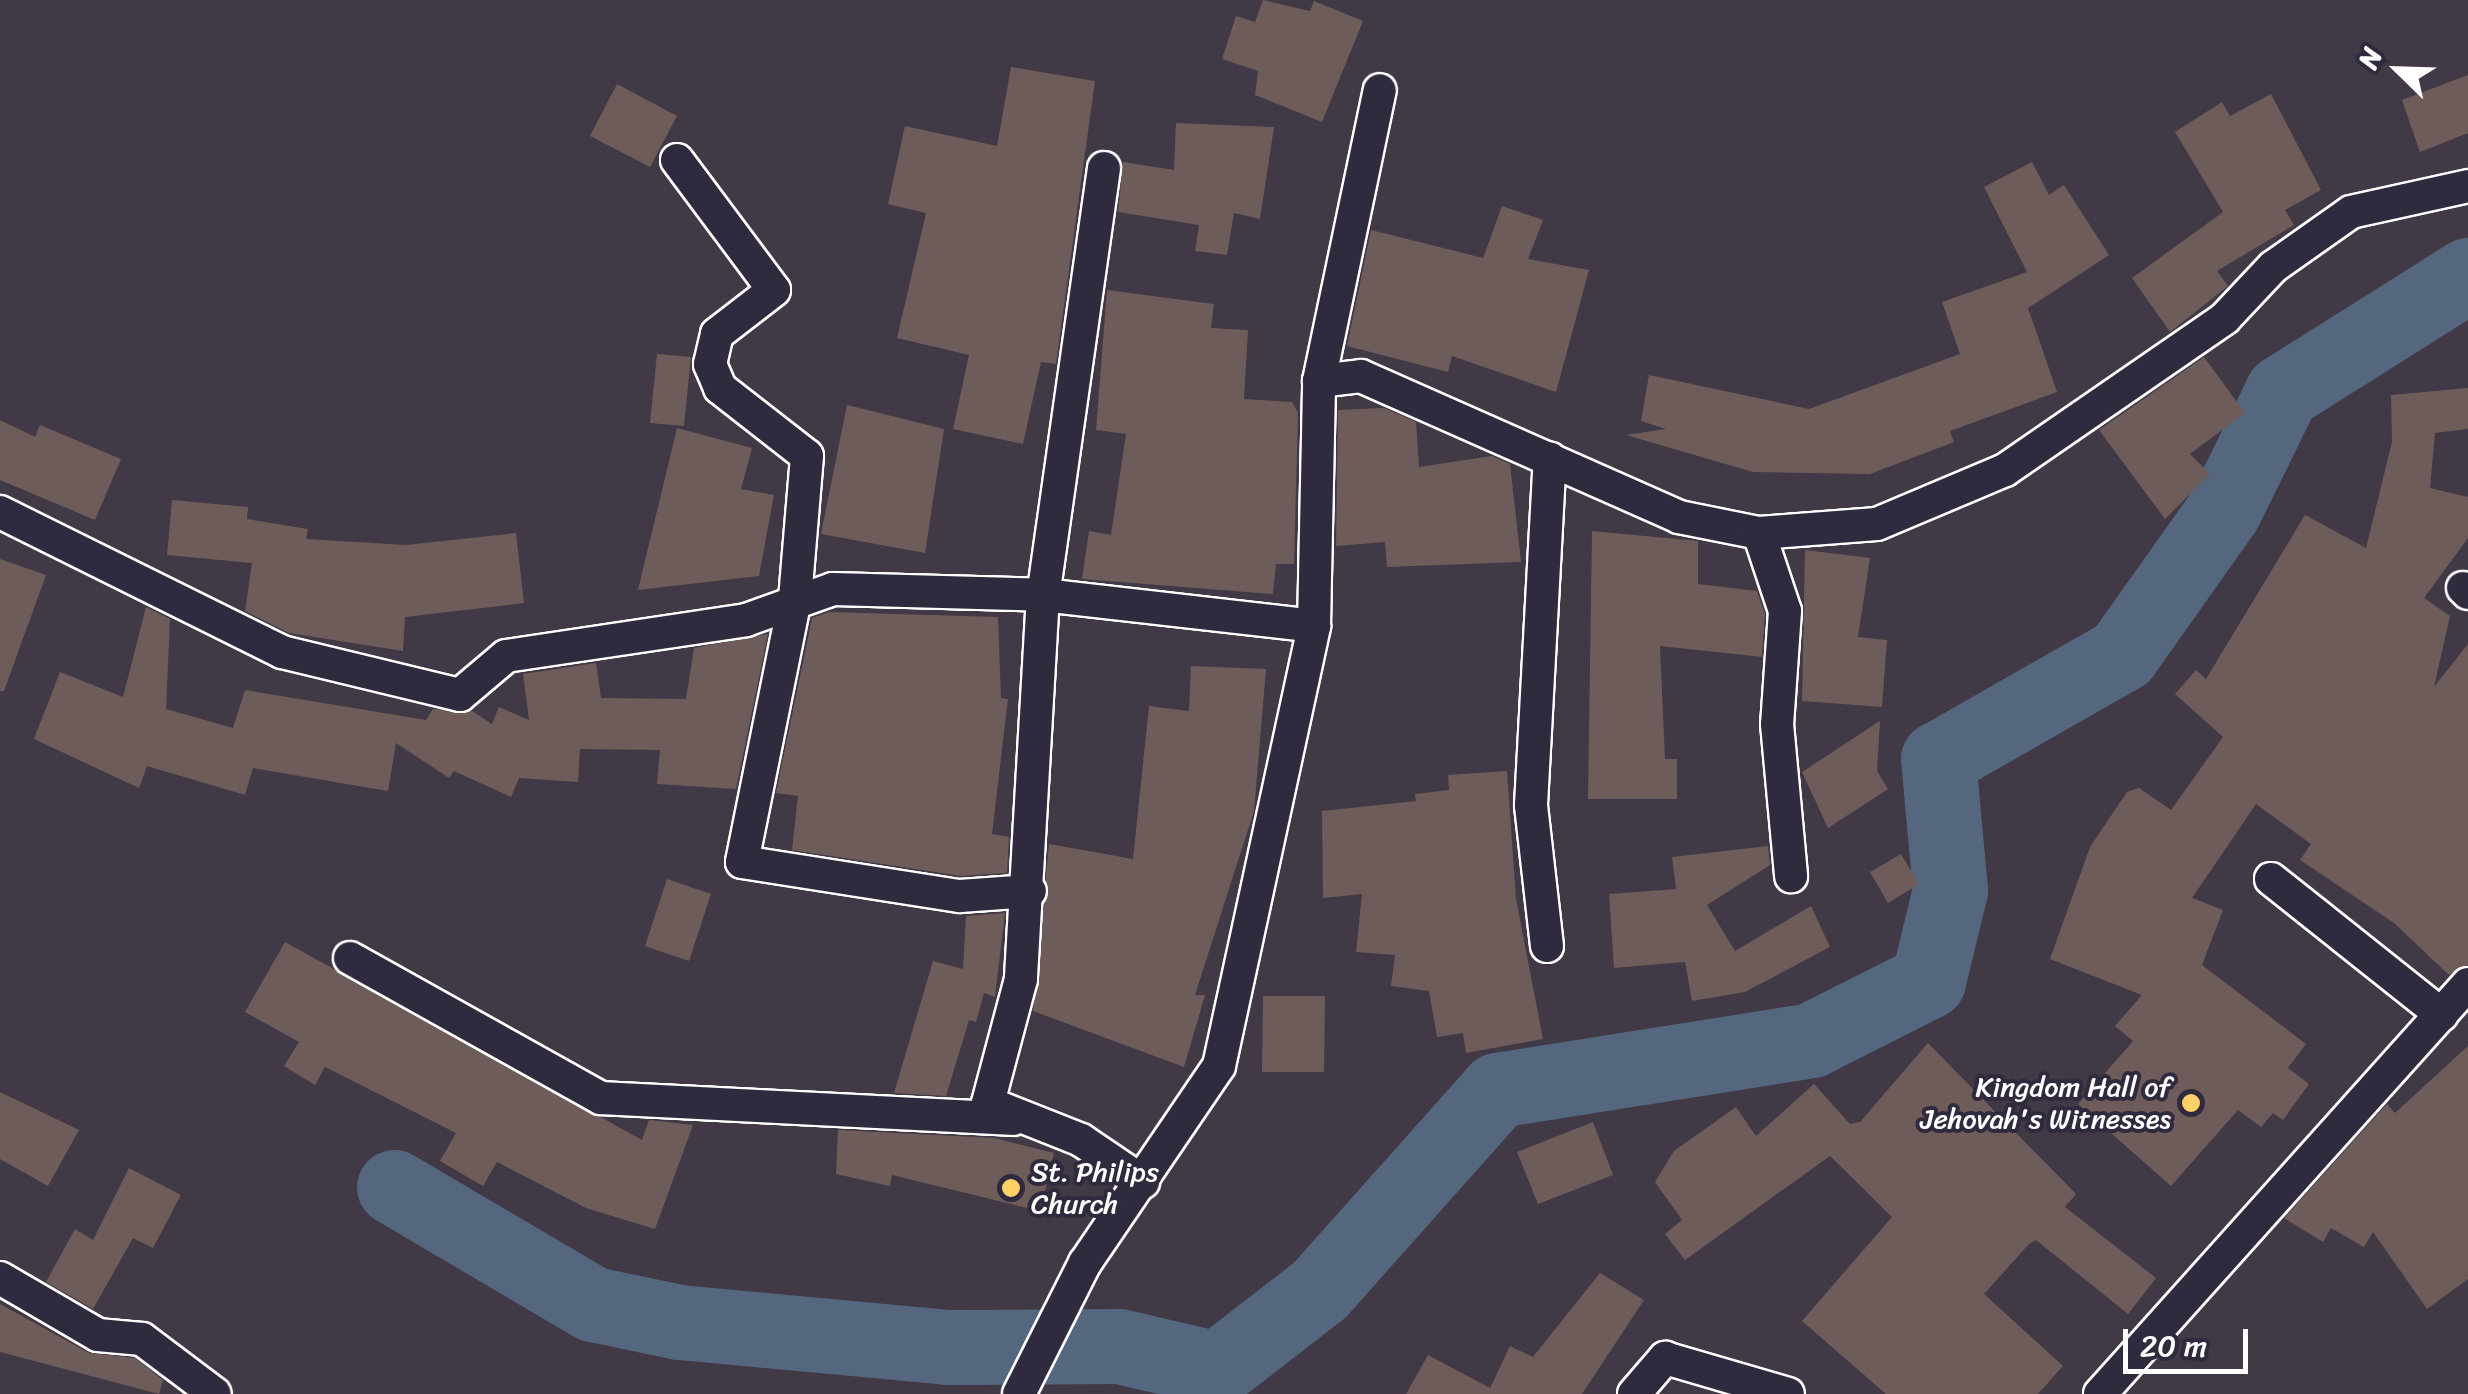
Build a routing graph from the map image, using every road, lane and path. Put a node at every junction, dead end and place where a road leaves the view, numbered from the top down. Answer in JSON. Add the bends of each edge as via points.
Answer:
{"nodes":[{"id":1,"x":1380,"y":90,"type":"dead end"},
{"id":2,"x":677,"y":160,"type":"dead end"},
{"id":3,"x":1104,"y":168,"type":"dead end"},
{"id":4,"x":2468,"y":186,"type":"edge"},
{"id":5,"x":1319,"y":381,"type":"junction"},
{"id":6,"x":1550,"y":459,"type":"junction"},
{"id":7,"x":0,"y":512,"type":"edge"},
{"id":8,"x":1759,"y":533,"type":"junction"},
{"id":9,"x":1043,"y":595,"type":"junction"},
{"id":10,"x":795,"y":600,"type":"junction"},
{"id":11,"x":1314,"y":626,"type":"junction"},
{"id":12,"x":1791,"y":876,"type":"dead end"},
{"id":13,"x":2271,"y":879,"type":"dead end"},
{"id":14,"x":1030,"y":891,"type":"junction"},
{"id":15,"x":1547,"y":946,"type":"dead end"},
{"id":16,"x":350,"y":958,"type":"dead end"},
{"id":17,"x":2468,"y":984,"type":"edge"},
{"id":18,"x":2442,"y":1016,"type":"junction"},
{"id":19,"x":1027,"y":1120,"type":"junction"},
{"id":20,"x":1143,"y":1182,"type":"junction"},
{"id":21,"x":0,"y":1278,"type":"edge"},
{"id":22,"x":1021,"y":1392,"type":"edge"},
{"id":23,"x":215,"y":1394,"type":"edge"},
{"id":24,"x":1634,"y":1394,"type":"edge"},
{"id":25,"x":1788,"y":1394,"type":"edge"},
{"id":26,"x":2100,"y":1394,"type":"edge"}],
"edges":[{"from":1,"to":5,"type":"street"},
{"from":2,"to":10,"type":"street","via":[[774,290],[717,334],[710,364],[720,388],[806,456]]},
{"from":3,"to":9,"type":"street"},
{"from":4,"to":8,"type":"street","via":[[2351,212],[2273,267],[2225,318],[2004,470],[1877,524]]},
{"from":5,"to":6,"type":"street","via":[[1361,376]]},
{"from":5,"to":11,"type":"street"},
{"from":6,"to":8,"type":"street","via":[[1679,517]]},
{"from":6,"to":15,"type":"street","via":[[1531,732]]},
{"from":7,"to":10,"type":"street","via":[[282,652],[460,695],[506,656],[746,620]]},
{"from":8,"to":12,"type":"street","via":[[1785,611],[1777,724]]},
{"from":9,"to":10,"type":"street","via":[[920,586],[833,588]]},
{"from":9,"to":11,"type":"street"},
{"from":9,"to":14,"type":"street"},
{"from":10,"to":14,"type":"street","via":[[742,862],[960,896]]},
{"from":11,"to":20,"type":"street","via":[[1219,1066]]},
{"from":13,"to":18,"type":"street"},
{"from":14,"to":19,"type":"street","via":[[1022,979],[988,1102]]},
{"from":16,"to":19,"type":"street","via":[[602,1098]]},
{"from":17,"to":18,"type":"street"},
{"from":18,"to":26,"type":"street"},
{"from":19,"to":20,"type":"street","via":[[1081,1140]]},
{"from":20,"to":22,"type":"street","via":[[1085,1263]]},
{"from":21,"to":23,"type":"street","via":[[98,1335],[142,1339]]},
{"from":24,"to":25,"type":"street","via":[[1666,1358]]}]}
